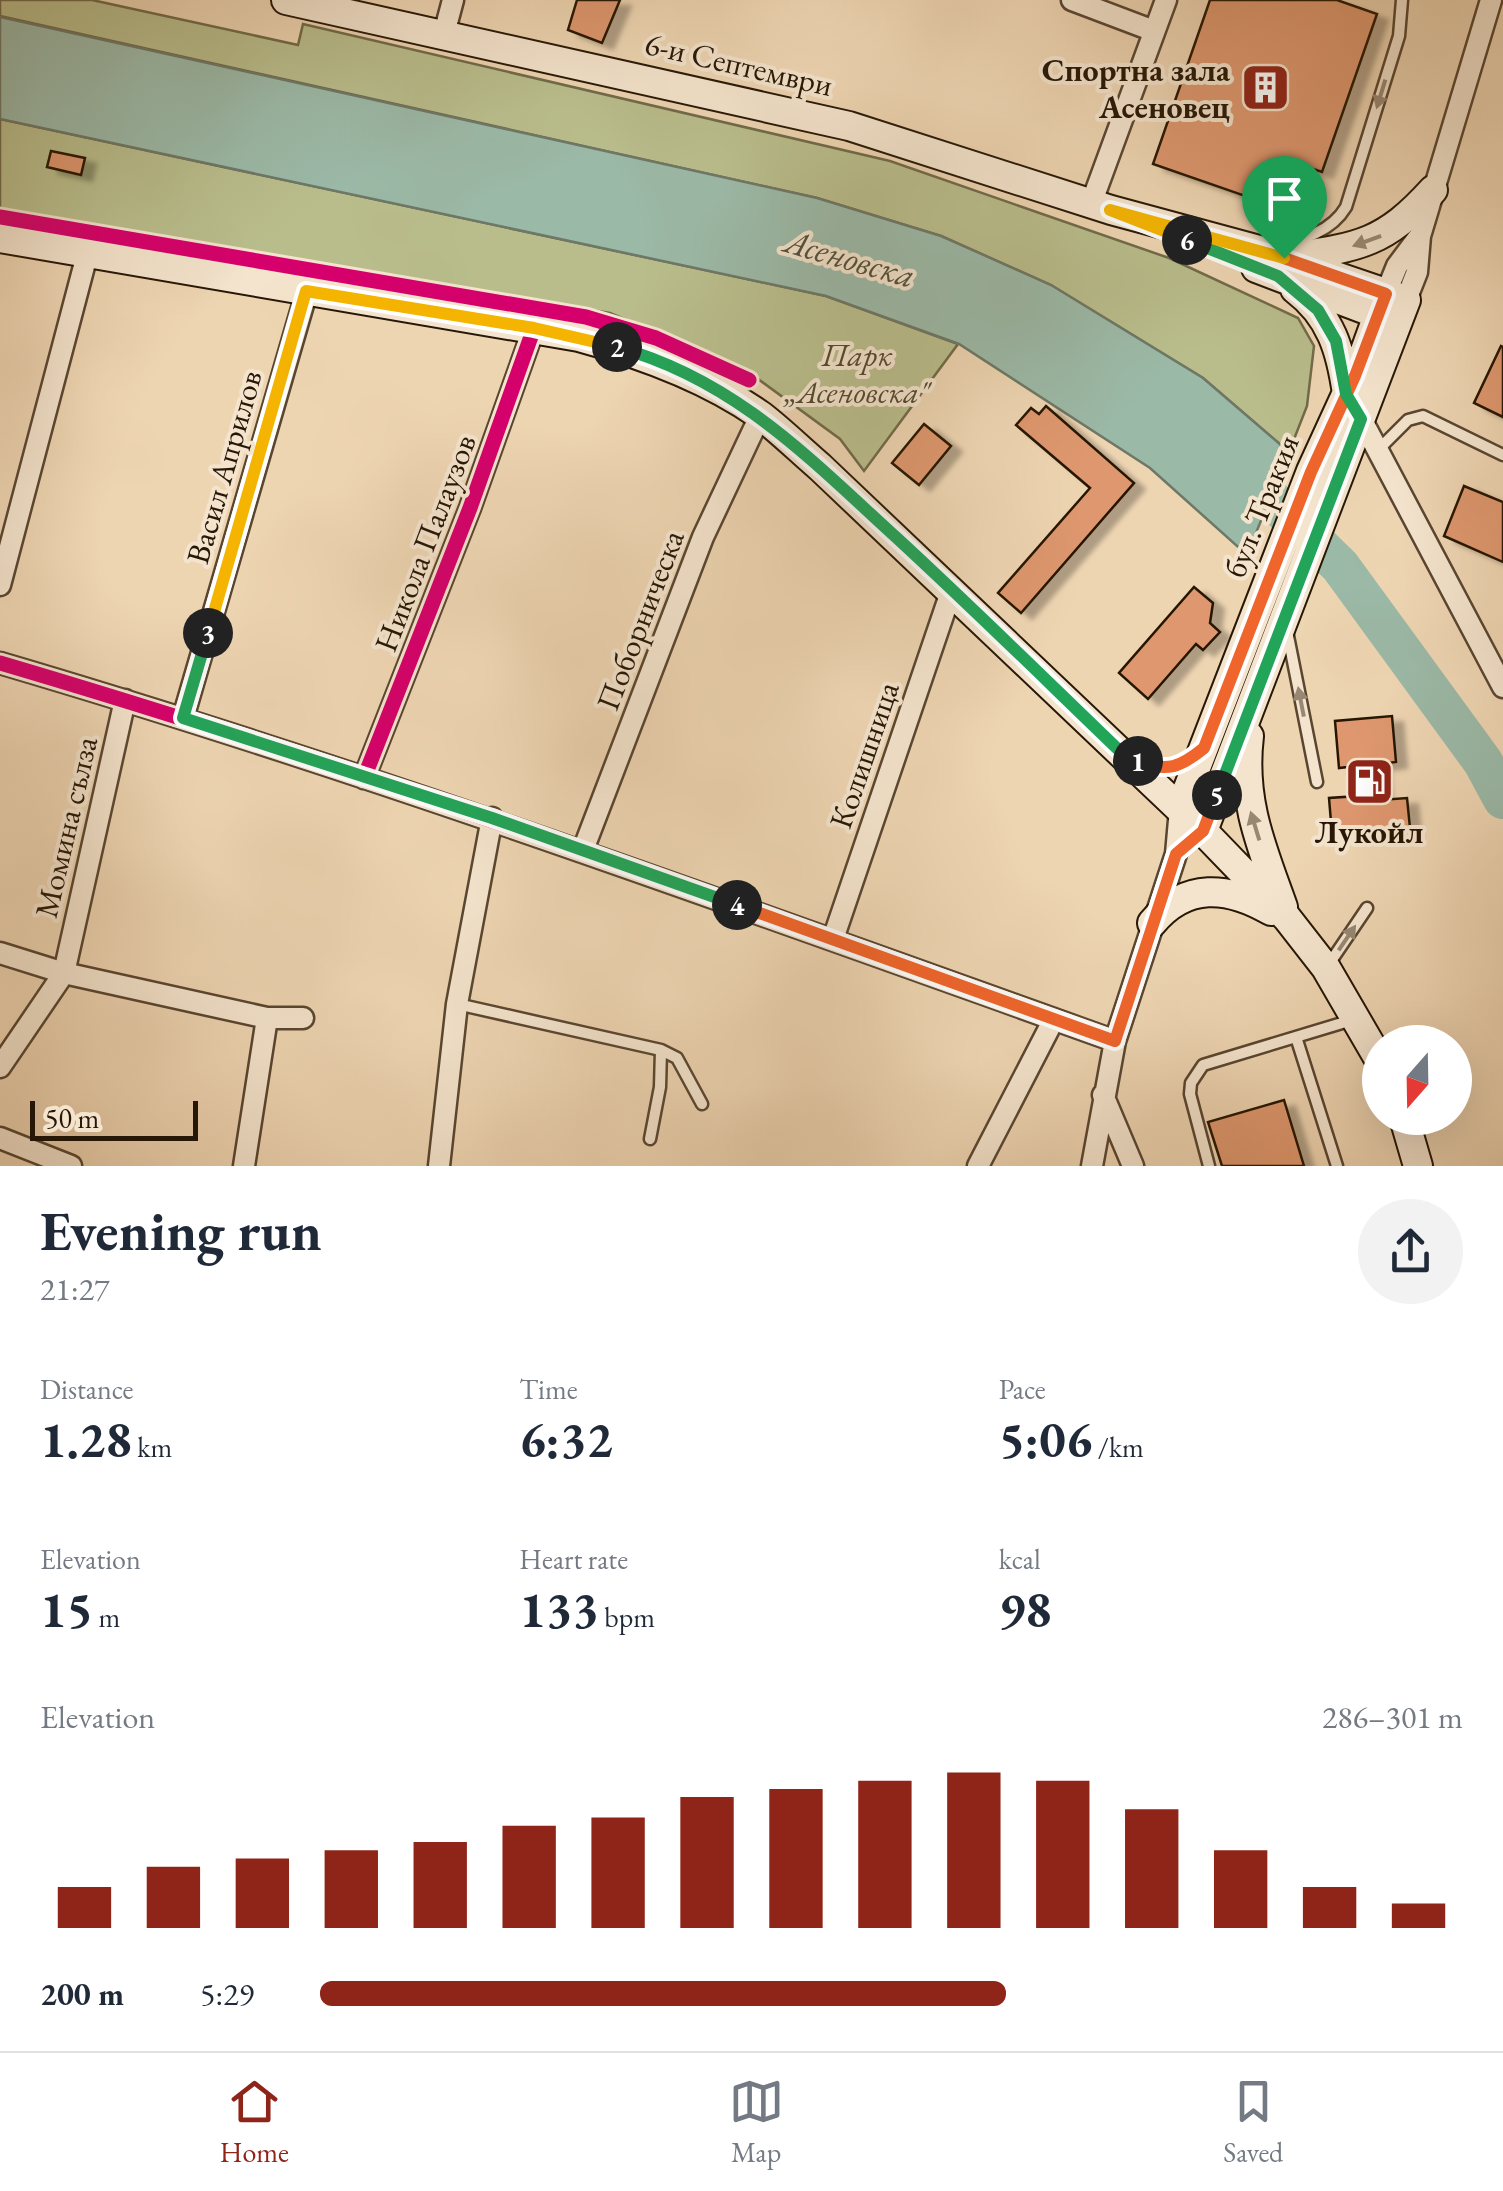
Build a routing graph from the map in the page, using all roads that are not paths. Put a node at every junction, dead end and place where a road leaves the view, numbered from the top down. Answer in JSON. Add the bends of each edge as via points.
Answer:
{"nodes":[{"id":1,"x":286,"y":0,"type":"edge"},
{"id":2,"x":453,"y":0,"type":"edge"},
{"id":3,"x":1072,"y":0,"type":"edge"},
{"id":4,"x":1166,"y":0,"type":"edge"},
{"id":5,"x":1402,"y":0,"type":"edge"},
{"id":6,"x":1491,"y":0,"type":"edge"},
{"id":7,"x":1154,"y":31,"type":"junction"},
{"id":8,"x":444,"y":34,"type":"junction"},
{"id":9,"x":1433,"y":190,"type":"junction"},
{"id":10,"x":1101,"y":207,"type":"junction"},
{"id":11,"x":0,"y":238,"type":"edge"},
{"id":12,"x":87,"y":254,"type":"junction"},
{"id":13,"x":1273,"y":262,"type":"junction"},
{"id":14,"x":306,"y":291,"type":"junction"},
{"id":15,"x":1392,"y":308,"type":"junction"},
{"id":16,"x":534,"y":328,"type":"junction"},
{"id":17,"x":1346,"y":394,"type":"junction"},
{"id":18,"x":760,"y":416,"type":"junction"},
{"id":19,"x":1361,"y":419,"type":"junction"},
{"id":20,"x":1379,"y":449,"type":"junction"},
{"id":21,"x":1503,"y":455,"type":"edge"},
{"id":22,"x":0,"y":585,"type":"edge"},
{"id":23,"x":952,"y":589,"type":"junction"},
{"id":24,"x":1289,"y":610,"type":"junction"},
{"id":25,"x":0,"y":663,"type":"edge"},
{"id":26,"x":1503,"y":688,"type":"edge"},
{"id":27,"x":1255,"y":696,"type":"junction"},
{"id":28,"x":125,"y":700,"type":"junction"},
{"id":29,"x":183,"y":718,"type":"junction"},
{"id":30,"x":1204,"y":748,"type":"junction"},
{"id":31,"x":1125,"y":756,"type":"junction"},
{"id":32,"x":364,"y":778,"type":"junction"},
{"id":33,"x":1316,"y":782,"type":"dead end"},
{"id":34,"x":1180,"y":809,"type":"junction"},
{"id":35,"x":492,"y":818,"type":"junction"},
{"id":36,"x":1203,"y":831,"type":"junction"},
{"id":37,"x":583,"y":850,"type":"junction"},
{"id":38,"x":1176,"y":854,"type":"junction"},
{"id":39,"x":1367,"y":908,"type":"dead end"},
{"id":40,"x":1152,"y":923,"type":"junction"},
{"id":41,"x":1294,"y":926,"type":"junction"},
{"id":42,"x":834,"y":939,"type":"junction"},
{"id":43,"x":0,"y":954,"type":"edge"},
{"id":44,"x":1326,"y":968,"type":"junction"},
{"id":45,"x":64,"y":973,"type":"junction"},
{"id":46,"x":457,"y":1004,"type":"junction"},
{"id":47,"x":268,"y":1018,"type":"junction"},
{"id":48,"x":303,"y":1018,"type":"dead end"},
{"id":49,"x":1054,"y":1019,"type":"junction"},
{"id":50,"x":1358,"y":1019,"type":"junction"},
{"id":51,"x":1362,"y":1027,"type":"edge"},
{"id":52,"x":1296,"y":1037,"type":"junction"},
{"id":53,"x":1115,"y":1041,"type":"junction"},
{"id":54,"x":661,"y":1050,"type":"junction"},
{"id":55,"x":0,"y":1067,"type":"edge"},
{"id":56,"x":1103,"y":1096,"type":"junction"},
{"id":57,"x":702,"y":1104,"type":"dead end"},
{"id":58,"x":1409,"y":1135,"type":"edge"},
{"id":59,"x":0,"y":1138,"type":"edge"},
{"id":60,"x":650,"y":1139,"type":"dead end"},
{"id":61,"x":72,"y":1166,"type":"edge"},
{"id":62,"x":244,"y":1166,"type":"edge"},
{"id":63,"x":439,"y":1166,"type":"edge"},
{"id":64,"x":978,"y":1166,"type":"edge"},
{"id":65,"x":1092,"y":1166,"type":"edge"},
{"id":66,"x":1134,"y":1166,"type":"edge"},
{"id":67,"x":1209,"y":1166,"type":"edge"},
{"id":68,"x":1338,"y":1166,"type":"edge"},
{"id":69,"x":1418,"y":1166,"type":"edge"}],
"edges":[{"from":1,"to":8,"type":"main road","name":"6-и Септември"},
{"from":2,"to":8,"type":"street"},
{"from":3,"to":7,"type":"street"},
{"from":4,"to":7,"type":"street"},
{"from":5,"to":13,"type":"lane","one_way":true,"via":[[1399,36],[1346,207],[1328,228]]},
{"from":6,"to":9,"type":"street","name":"бул. Тракия"},
{"from":7,"to":10,"type":"street"},
{"from":8,"to":10,"type":"main road","name":"6-и Септември","via":[[831,121]]},
{"from":9,"to":13,"type":"main road","one_way":true,"via":[[1404,222],[1377,238]]},
{"from":9,"to":15,"type":"street","name":"бул. Тракия","via":[[1417,272]]},
{"from":10,"to":13,"type":"main road","name":"6-и Септември"},
{"from":11,"to":12,"type":"main road"},
{"from":12,"to":14,"type":"main road"},
{"from":12,"to":22,"type":"street"},
{"from":13,"to":15,"type":"main road","name":"6-и Септември"},
{"from":13,"to":17,"type":"main road","via":[[1328,324]]},
{"from":14,"to":16,"type":"main road"},
{"from":14,"to":29,"type":"street","name":"Васил Априлов"},
{"from":15,"to":17,"type":"main road","name":"бул. Тракия"},
{"from":15,"to":19,"type":"main road","name":"бул. Тракия"},
{"from":16,"to":18,"type":"main road","via":[[669,366]]},
{"from":16,"to":32,"type":"street","name":"Никола Палаузов"},
{"from":17,"to":19,"type":"street"},
{"from":17,"to":30,"type":"main road","name":"бул. Тракия"},
{"from":18,"to":23,"type":"main road"},
{"from":18,"to":37,"type":"street","name":"Поборническа","via":[[704,537]]},
{"from":19,"to":20,"type":"street"},
{"from":19,"to":24,"type":"main road","name":"бул. Тракия"},
{"from":20,"to":21,"type":"lane","via":[[1408,420],[1423,416]]},
{"from":20,"to":26,"type":"street"},
{"from":23,"to":31,"type":"main road"},
{"from":23,"to":42,"type":"street","name":"Колишница"},
{"from":24,"to":27,"type":"main road","name":"бул. Тракия"},
{"from":33,"to":24,"type":"lane","one_way":true},
{"from":25,"to":28,"type":"street"},
{"from":27,"to":36,"type":"main road","name":"бул. Тракия"},
{"from":41,"to":27,"type":"main road","one_way":true,"via":[[1251,818],[1247,761]]},
{"from":28,"to":29,"type":"street"},
{"from":28,"to":45,"type":"street","name":"Момина сълза"},
{"from":29,"to":32,"type":"street"},
{"from":30,"to":31,"type":"main road","via":[[1169,770]]},
{"from":30,"to":34,"type":"main road","name":"бул. Тракия"},
{"from":31,"to":34,"type":"main road"},
{"from":32,"to":35,"type":"street"},
{"from":34,"to":36,"type":"main road"},
{"from":34,"to":38,"type":"street"},
{"from":35,"to":37,"type":"street"},
{"from":35,"to":46,"type":"street"},
{"from":36,"to":38,"type":"street"},
{"from":36,"to":41,"type":"main road"},
{"from":37,"to":42,"type":"street"},
{"from":38,"to":40,"type":"street"},
{"from":44,"to":39,"type":"lane","one_way":true},
{"from":40,"to":41,"type":"main road","via":[[1174,901],[1222,893],[1256,903]]},
{"from":40,"to":53,"type":"street"},
{"from":41,"to":44,"type":"main road"},
{"from":42,"to":49,"type":"street"},
{"from":43,"to":45,"type":"street"},
{"from":44,"to":50,"type":"main road"},
{"from":45,"to":47,"type":"street"},
{"from":45,"to":55,"type":"street","name":"Момина сълза"},
{"from":46,"to":54,"type":"lane"},
{"from":46,"to":63,"type":"street"},
{"from":47,"to":48,"type":"street"},
{"from":47,"to":62,"type":"street"},
{"from":49,"to":53,"type":"street"},
{"from":49,"to":64,"type":"street"},
{"from":50,"to":51,"type":"main road"},
{"from":50,"to":52,"type":"lane"},
{"from":52,"to":67,"type":"lane","via":[[1213,1060],[1196,1073],[1190,1094]]},
{"from":52,"to":68,"type":"lane"},
{"from":53,"to":56,"type":"street"},
{"from":54,"to":57,"type":"lane","via":[[676,1058]]},
{"from":54,"to":60,"type":"lane"},
{"from":56,"to":65,"type":"street"},
{"from":56,"to":66,"type":"street"},
{"from":58,"to":69,"type":"main road"},
{"from":59,"to":61,"type":"street"}]}
